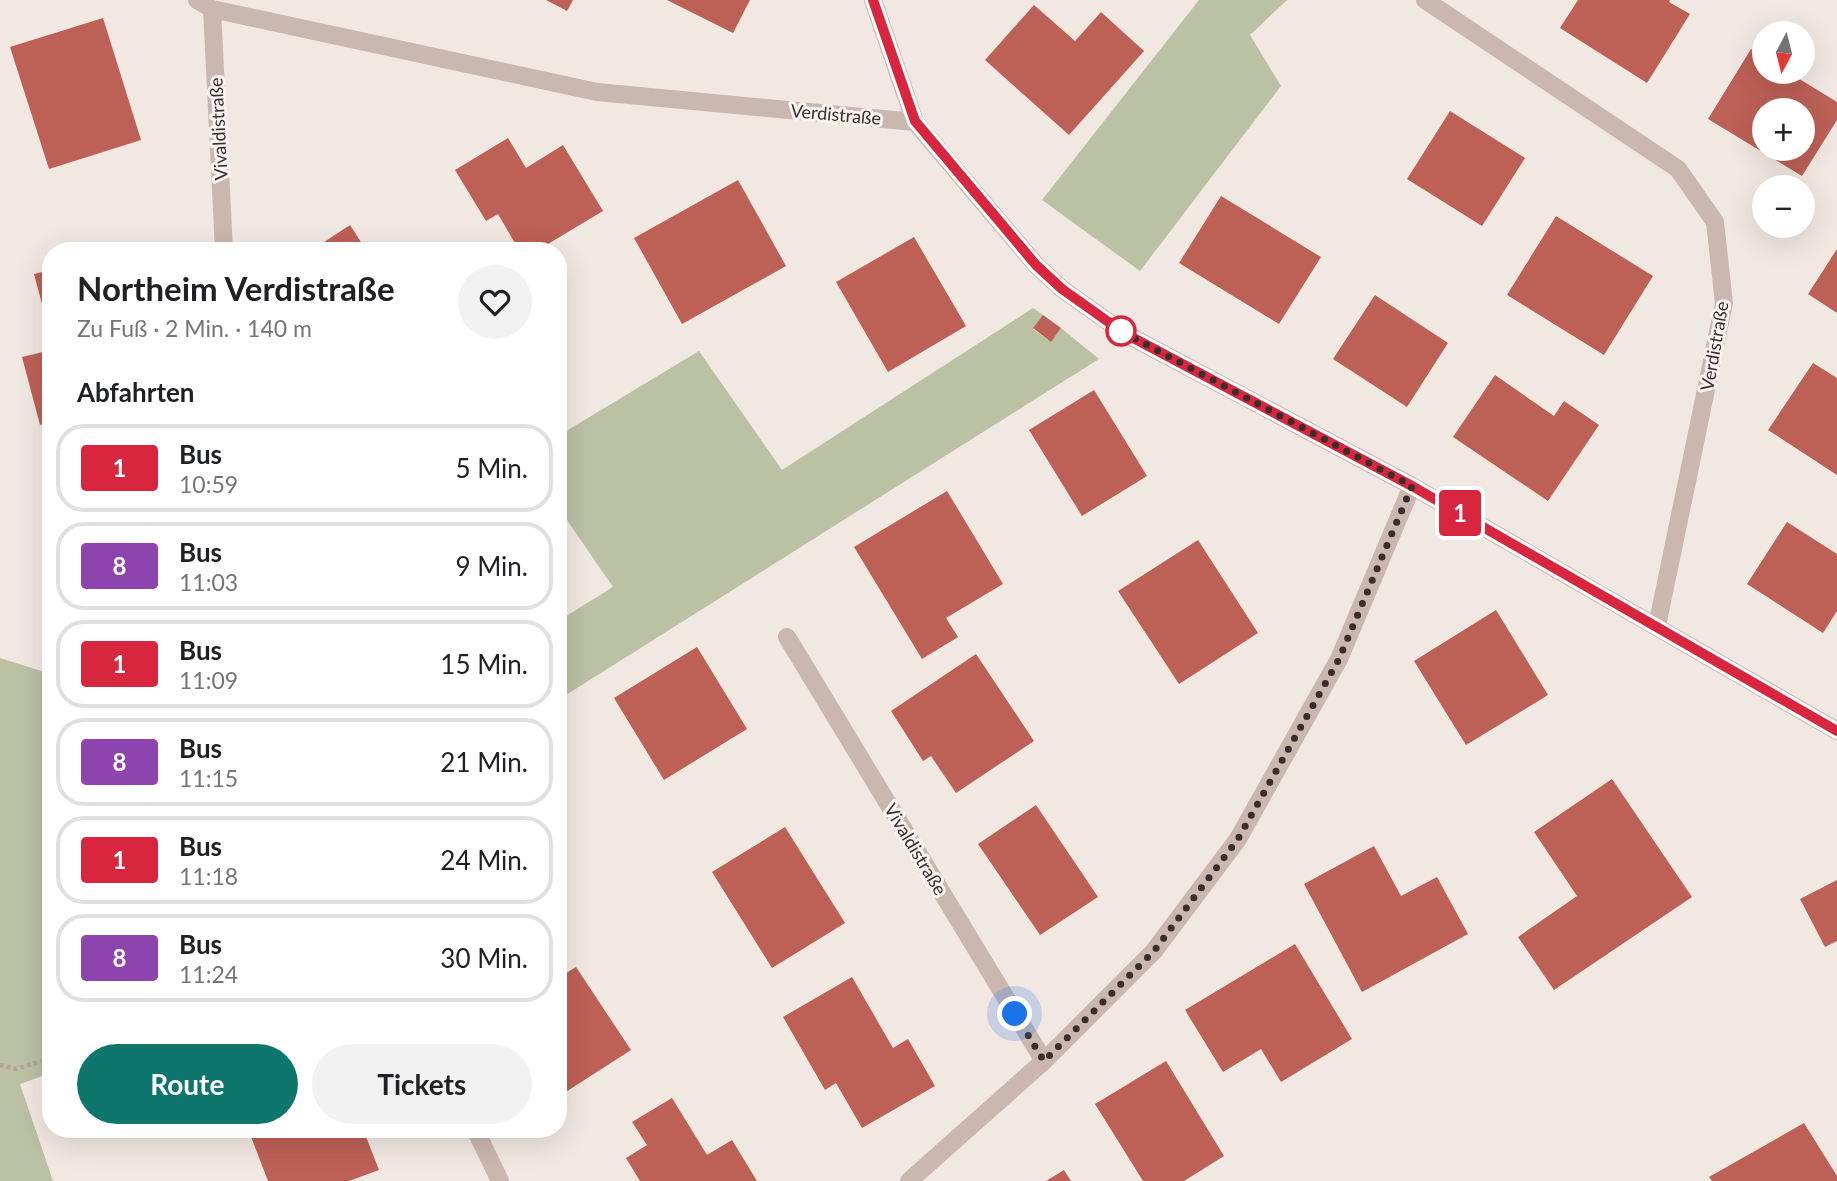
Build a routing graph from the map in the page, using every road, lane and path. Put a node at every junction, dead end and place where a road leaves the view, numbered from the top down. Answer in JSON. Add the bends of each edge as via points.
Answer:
{"nodes":[{"id":1,"x":873,"y":0,"type":"edge"},
{"id":2,"x":1425,"y":0,"type":"edge"},
{"id":3,"x":205,"y":4,"type":"edge"},
{"id":4,"x":915,"y":121,"type":"junction"},
{"id":5,"x":223,"y":242,"type":"edge"},
{"id":6,"x":1412,"y":486,"type":"junction"},
{"id":7,"x":1657,"y":626,"type":"junction"},
{"id":8,"x":788,"y":637,"type":"dead end"},
{"id":9,"x":1837,"y":731,"type":"edge"},
{"id":10,"x":42,"y":1061,"type":"edge"},
{"id":11,"x":1044,"y":1061,"type":"junction"},
{"id":12,"x":0,"y":1065,"type":"edge"},
{"id":13,"x":479,"y":1138,"type":"edge"},
{"id":14,"x":499,"y":1181,"type":"edge"},
{"id":15,"x":909,"y":1181,"type":"edge"}],
"edges":[{"from":1,"to":4,"type":"street"},
{"from":2,"to":7,"type":"street","name":"Verdistraße","via":[[1678,169],[1715,222],[1724,303]]},
{"from":3,"to":4,"type":"street","name":"Verdistraße","via":[[597,92]]},
{"from":3,"to":5,"type":"street","name":"Vivaldistraße"},
{"from":4,"to":6,"type":"street","via":[[1036,265],[1062,289],[1124,333]]},
{"from":6,"to":7,"type":"street"},
{"from":6,"to":11,"type":"street","via":[[1339,659],[1238,839],[1154,951]]},
{"from":7,"to":9,"type":"street"},
{"from":8,"to":11,"type":"street","name":"Vivaldistraße"},
{"from":10,"to":12,"type":"path","via":[[16,1069]]},
{"from":11,"to":15,"type":"street"},
{"from":13,"to":14,"type":"street"}]}
